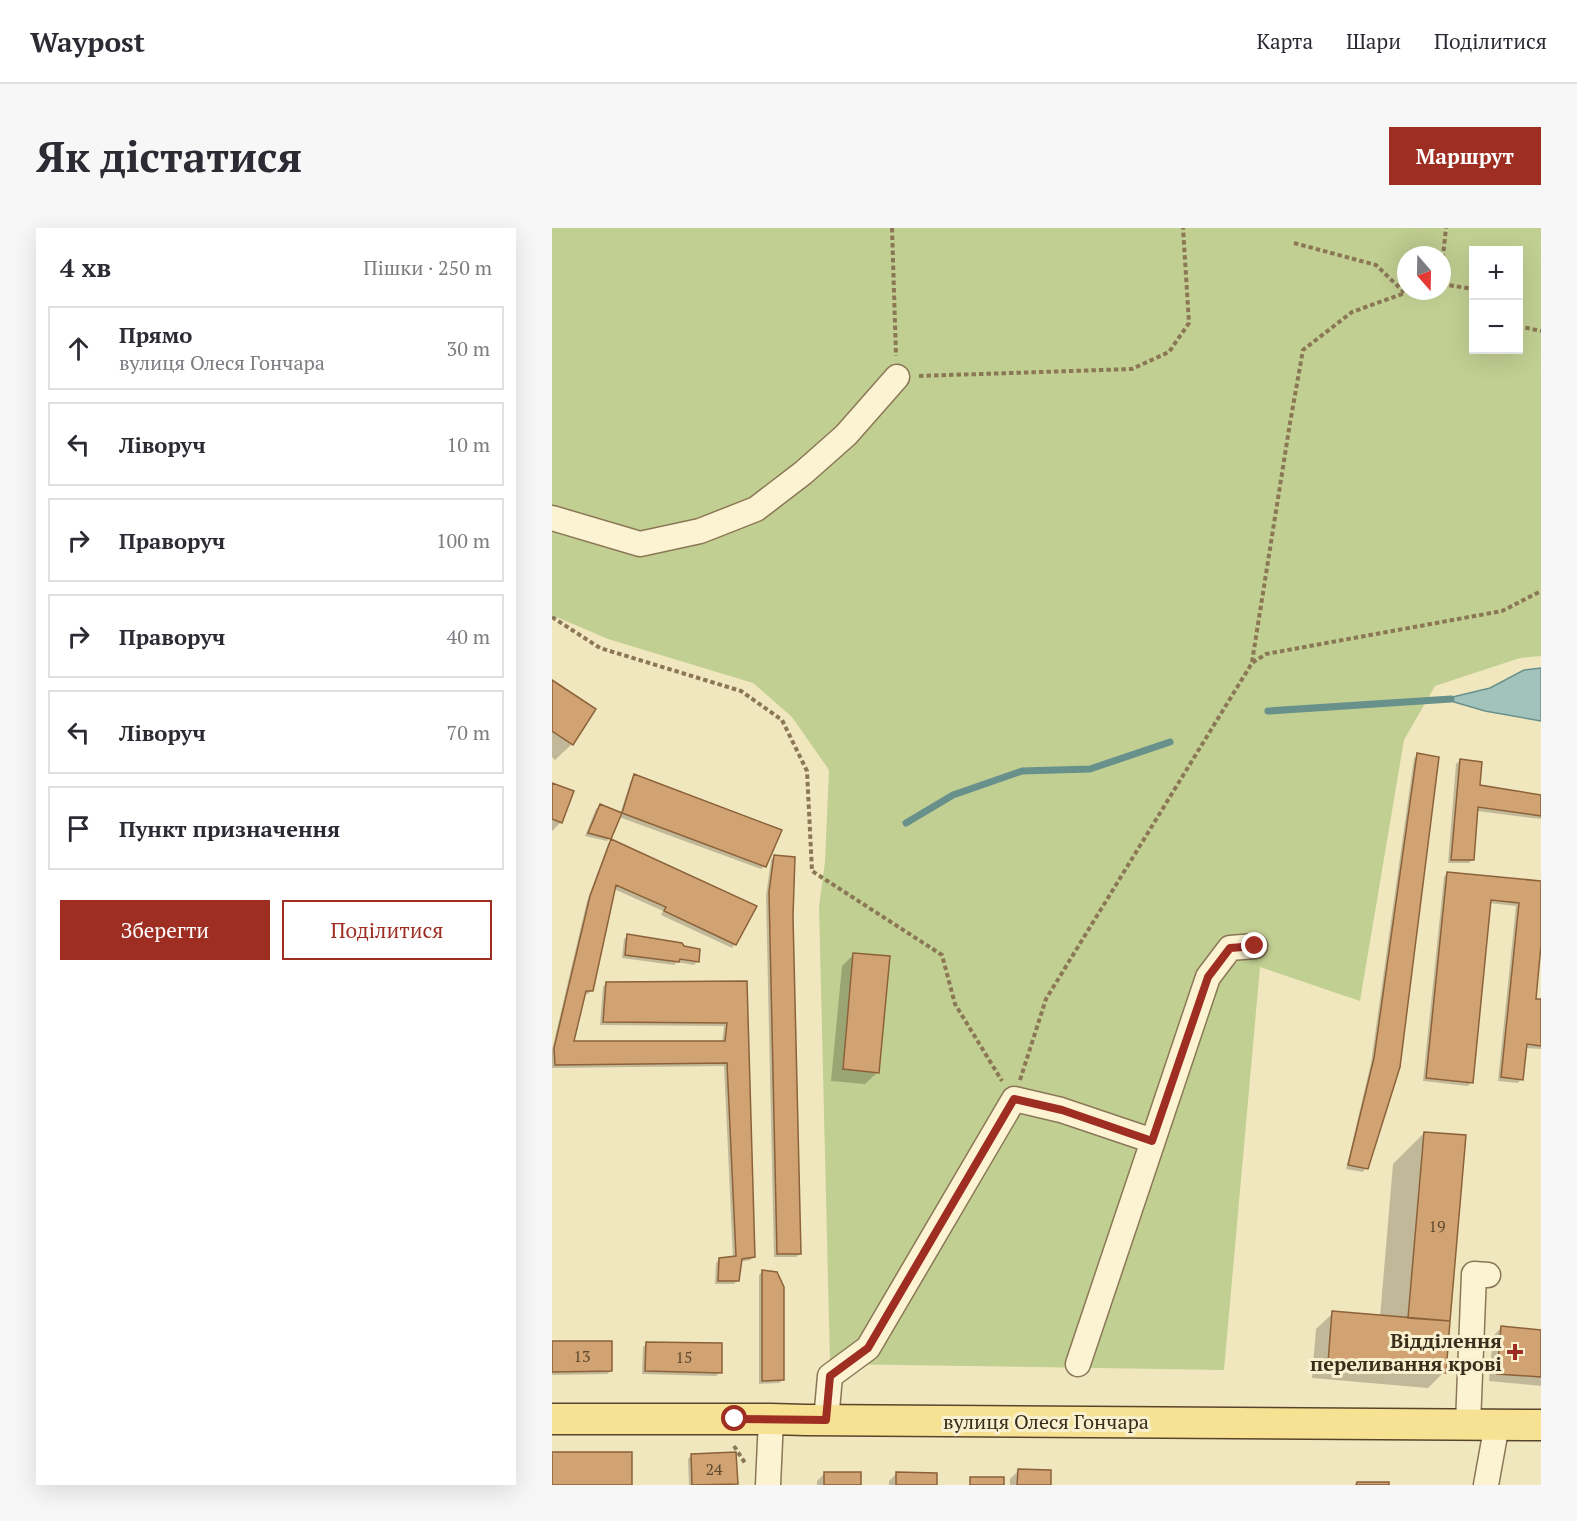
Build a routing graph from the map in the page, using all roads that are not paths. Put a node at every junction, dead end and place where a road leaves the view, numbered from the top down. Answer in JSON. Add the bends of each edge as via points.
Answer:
{"nodes":[{"id":1,"x":897,"y":377,"type":"road end"},
{"id":2,"x":552,"y":518,"type":"edge"},
{"id":3,"x":1255,"y":946,"type":"dead end"},
{"id":4,"x":1152,"y":1141,"type":"junction"},
{"id":5,"x":1488,"y":1275,"type":"dead end"},
{"id":6,"x":1078,"y":1364,"type":"dead end"},
{"id":7,"x":552,"y":1419,"type":"edge"},
{"id":8,"x":771,"y":1419,"type":"junction"},
{"id":9,"x":826,"y":1420,"type":"junction"},
{"id":10,"x":1482,"y":1424,"type":"junction"},
{"id":11,"x":1541,"y":1425,"type":"edge"},
{"id":12,"x":768,"y":1485,"type":"edge"},
{"id":13,"x":1486,"y":1485,"type":"edge"}],
"edges":[{"from":1,"to":2,"type":"street","via":[[846,435],[756,509],[700,531],[640,544]]},
{"from":3,"to":4,"type":"street","via":[[1230,948],[1208,977]]},
{"from":4,"to":6,"type":"street"},
{"from":4,"to":9,"type":"street","via":[[1062,1110],[1014,1099],[868,1348],[830,1376]]},
{"from":5,"to":10,"type":"street","via":[[1474,1274]]},
{"from":7,"to":8,"type":"main road","name":"вулиця Олеся Гончара"},
{"from":8,"to":9,"type":"main road","name":"вулиця Олеся Гончара"},
{"from":8,"to":12,"type":"street"},
{"from":9,"to":10,"type":"main road","name":"вулиця Олеся Гончара"},
{"from":10,"to":11,"type":"main road","name":"вулиця Олеся Гончара"},
{"from":10,"to":13,"type":"street"}]}
